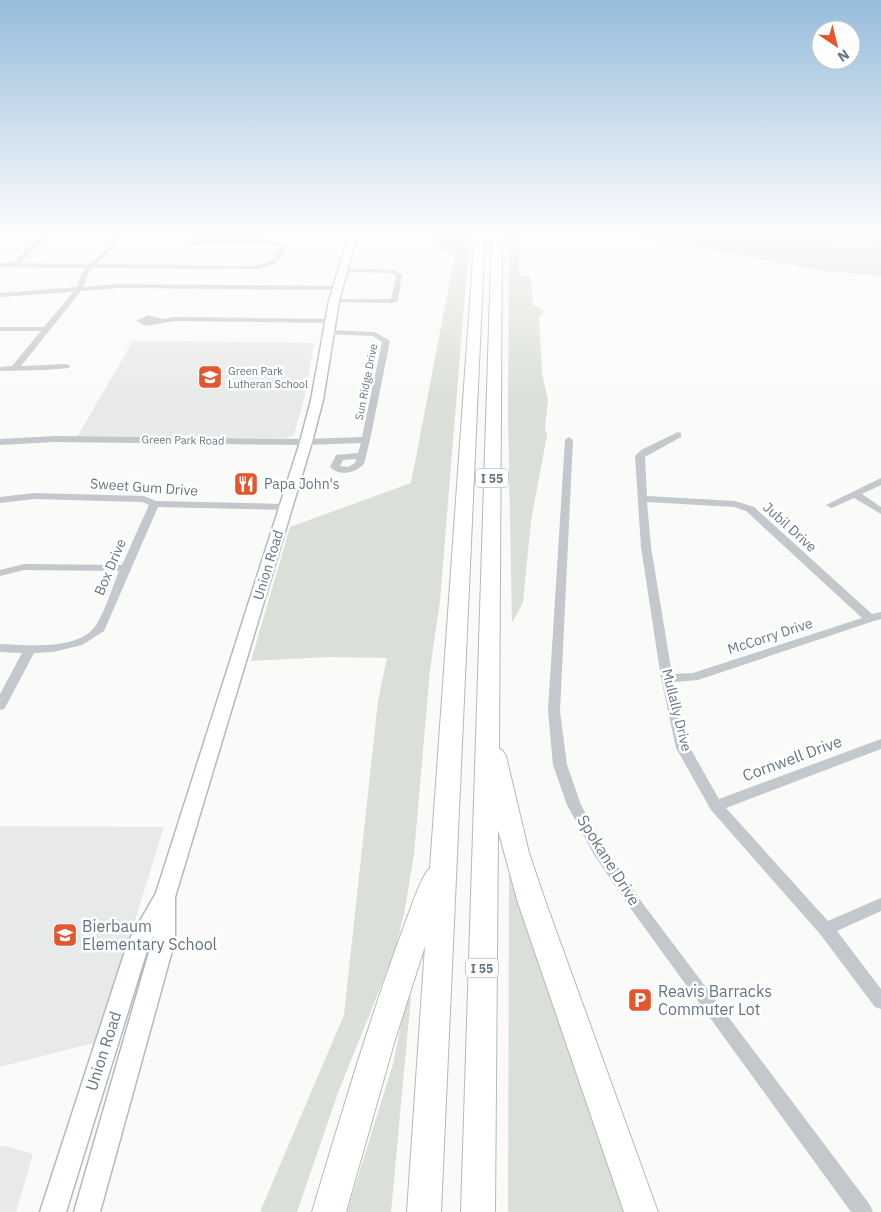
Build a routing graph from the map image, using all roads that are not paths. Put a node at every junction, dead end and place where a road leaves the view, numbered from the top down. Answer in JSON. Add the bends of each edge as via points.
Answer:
{"nodes":[{"id":1,"x":80,"y":288,"type":"junction"},
{"id":2,"x":89,"y":288,"type":"edge"},
{"id":3,"x":338,"y":288,"type":"edge"},
{"id":4,"x":397,"y":288,"type":"edge"},
{"id":5,"x":477,"y":288,"type":"edge"},
{"id":6,"x":496,"y":288,"type":"edge"},
{"id":7,"x":0,"y":295,"type":"edge"},
{"id":8,"x":334,"y":301,"type":"junction"},
{"id":9,"x":159,"y":320,"type":"dead end"},
{"id":10,"x":330,"y":321,"type":"junction"},
{"id":11,"x":0,"y":329,"type":"edge"},
{"id":12,"x":46,"y":329,"type":"junction"},
{"id":13,"x":328,"y":332,"type":"junction"},
{"id":14,"x":66,"y":366,"type":"dead end"},
{"id":15,"x":0,"y":368,"type":"edge"},
{"id":16,"x":14,"y":369,"type":"junction"},
{"id":17,"x":678,"y":435,"type":"dead end"},
{"id":18,"x":569,"y":440,"type":"dead end"},
{"id":19,"x":1,"y":441,"type":"edge"},
{"id":20,"x":312,"y":442,"type":"junction"},
{"id":21,"x":365,"y":443,"type":"junction"},
{"id":22,"x":360,"y":456,"type":"dead end"},
{"id":23,"x":881,"y":481,"type":"edge"},
{"id":24,"x":855,"y":494,"type":"junction"},
{"id":25,"x":642,"y":499,"type":"junction"},
{"id":26,"x":0,"y":500,"type":"edge"},
{"id":27,"x":154,"y":504,"type":"junction"},
{"id":28,"x":831,"y":505,"type":"dead end"},
{"id":29,"x":286,"y":507,"type":"junction"},
{"id":30,"x":881,"y":511,"type":"edge"},
{"id":31,"x":126,"y":568,"type":"junction"},
{"id":32,"x":0,"y":573,"type":"edge"},
{"id":33,"x":876,"y":617,"type":"edge"},
{"id":34,"x":0,"y":648,"type":"edge"},
{"id":35,"x":30,"y":649,"type":"junction"},
{"id":36,"x":667,"y":678,"type":"junction"},
{"id":37,"x":0,"y":706,"type":"edge"},
{"id":38,"x":487,"y":725,"type":"junction"},
{"id":39,"x":881,"y":744,"type":"edge"},
{"id":40,"x":716,"y":806,"type":"junction"},
{"id":41,"x":444,"y":863,"type":"junction"},
{"id":42,"x":166,"y":895,"type":"junction"},
{"id":43,"x":881,"y":904,"type":"edge"},
{"id":44,"x":826,"y":929,"type":"junction"},
{"id":45,"x":881,"y":1002,"type":"edge"},
{"id":46,"x":53,"y":1212,"type":"edge"},
{"id":47,"x":87,"y":1212,"type":"edge"},
{"id":48,"x":329,"y":1212,"type":"edge"},
{"id":49,"x":424,"y":1212,"type":"edge"},
{"id":50,"x":478,"y":1212,"type":"edge"},
{"id":51,"x":641,"y":1212,"type":"edge"},
{"id":52,"x":862,"y":1212,"type":"edge"}],
"edges":[{"from":1,"to":2,"type":"street"},
{"from":1,"to":7,"type":"street"},
{"from":1,"to":12,"type":"street"},
{"from":3,"to":8,"type":"main road","name":"Union Road"},
{"from":4,"to":8,"type":"street","via":[[394,301]]},
{"from":5,"to":41,"type":"highway","number":"I 55"},
{"from":6,"to":38,"type":"highway","number":"I 55"},
{"from":8,"to":10,"type":"main road","name":"Union Road"},
{"from":9,"to":10,"type":"street"},
{"from":10,"to":13,"type":"main road","name":"Union Road"},
{"from":11,"to":12,"type":"street"},
{"from":12,"to":16,"type":"street"},
{"from":13,"to":20,"type":"main road","name":"Union Road"},
{"from":13,"to":21,"type":"street","name":"Sun Ridge Drive","via":[[374,334],[386,341]]},
{"from":14,"to":16,"type":"street"},
{"from":15,"to":16,"type":"street"},
{"from":17,"to":25,"type":"street","name":"Mullally Drive","via":[[640,456]]},
{"from":18,"to":52,"type":"street","name":"Spokane Drive","via":[[554,712],[560,765],[574,805],[598,849],[633,901]]},
{"from":19,"to":20,"type":"street","name":"Green Park Road"},
{"from":20,"to":21,"type":"street"},
{"from":20,"to":29,"type":"main road","name":"Union Road"},
{"from":21,"to":22,"type":"street","name":"Sun Ridge Drive"},
{"from":23,"to":24,"type":"street"},
{"from":24,"to":28,"type":"street"},
{"from":24,"to":30,"type":"street"},
{"from":25,"to":33,"type":"street","name":"Jubil Drive","via":[[735,504],[750,509]]},
{"from":25,"to":36,"type":"street","name":"Mullally Drive","via":[[646,547]]},
{"from":26,"to":27,"type":"street","name":"Sweet Gum Drive","via":[[34,496],[144,499]]},
{"from":27,"to":29,"type":"street","name":"Sweet Gum Drive"},
{"from":27,"to":31,"type":"street","name":"Box Drive"},
{"from":29,"to":42,"type":"main road","name":"Union Road"},
{"from":31,"to":32,"type":"street","via":[[24,567]]},
{"from":31,"to":35,"type":"street","name":"Box Drive","via":[[100,628],[90,638],[64,648]]},
{"from":33,"to":36,"type":"street","name":"McCorry Drive","via":[[694,677]]},
{"from":34,"to":35,"type":"street"},
{"from":35,"to":37,"type":"street"},
{"from":36,"to":40,"type":"street","name":"Mullally Drive","via":[[683,748]]},
{"from":38,"to":50,"type":"highway","number":"I 55"},
{"from":38,"to":51,"type":"highway","via":[[516,853]]},
{"from":39,"to":40,"type":"street","name":"Cornwell Drive"},
{"from":40,"to":44,"type":"street","name":"Mullally Drive"},
{"from":41,"to":48,"type":"highway","via":[[412,938]]},
{"from":41,"to":49,"type":"highway","number":"I 55"},
{"from":42,"to":46,"type":"main road","name":"Union Road","via":[[139,942]]},
{"from":42,"to":47,"type":"main road","name":"Union Road","via":[[164,940]]},
{"from":43,"to":44,"type":"street"},
{"from":44,"to":45,"type":"street","name":"Mullally Drive"}]}
